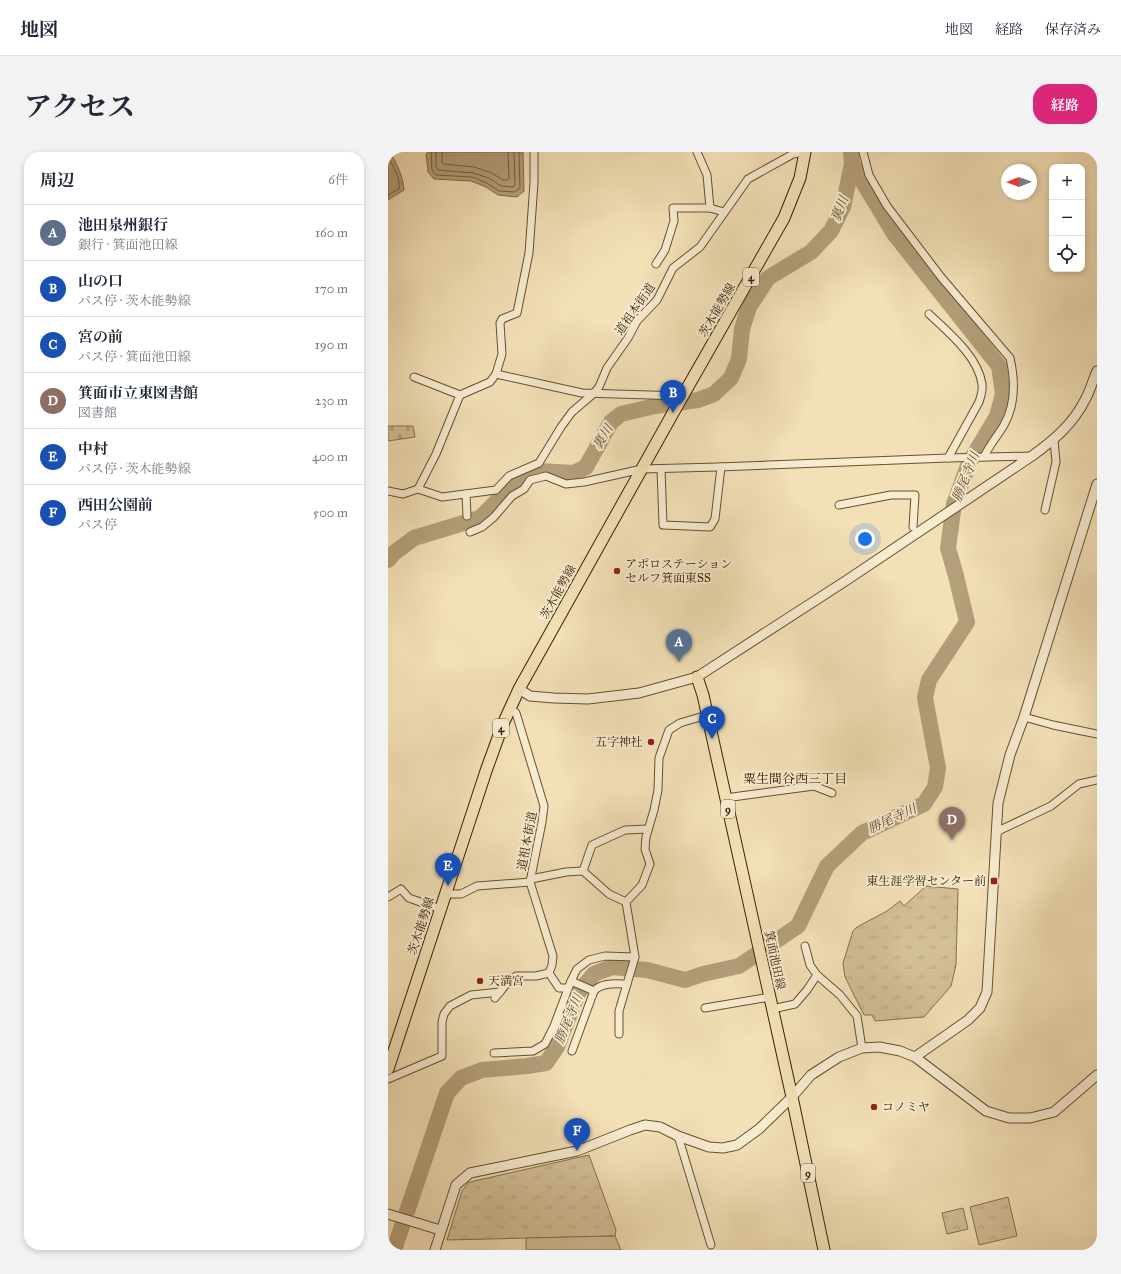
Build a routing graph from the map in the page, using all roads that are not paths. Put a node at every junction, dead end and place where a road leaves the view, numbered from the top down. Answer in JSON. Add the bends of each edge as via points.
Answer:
{"nodes":[{"id":1,"x":534,"y":152,"type":"edge"},
{"id":2,"x":697,"y":152,"type":"edge"},
{"id":3,"x":803,"y":152,"type":"edge"},
{"id":4,"x":863,"y":152,"type":"edge"},
{"id":5,"x":710,"y":208,"type":"junction"},
{"id":6,"x":724,"y":212,"type":"junction"},
{"id":7,"x":656,"y":264,"type":"dead end"},
{"id":8,"x":929,"y":314,"type":"dead end"},
{"id":9,"x":1097,"y":371,"type":"edge"},
{"id":10,"x":496,"y":374,"type":"junction"},
{"id":11,"x":414,"y":377,"type":"dead end"},
{"id":12,"x":593,"y":394,"type":"junction"},
{"id":13,"x":460,"y":395,"type":"junction"},
{"id":14,"x":683,"y":396,"type":"junction"},
{"id":15,"x":1054,"y":440,"type":"junction"},
{"id":16,"x":1032,"y":456,"type":"junction"},
{"id":17,"x":984,"y":457,"type":"junction"},
{"id":18,"x":948,"y":458,"type":"junction"},
{"id":19,"x":721,"y":467,"type":"junction"},
{"id":20,"x":642,"y":469,"type":"junction"},
{"id":21,"x":661,"y":469,"type":"junction"},
{"id":22,"x":522,"y":470,"type":"junction"},
{"id":23,"x":530,"y":480,"type":"junction"},
{"id":24,"x":1097,"y":484,"type":"edge"},
{"id":25,"x":388,"y":490,"type":"edge"},
{"id":26,"x":418,"y":490,"type":"junction"},
{"id":27,"x":466,"y":494,"type":"junction"},
{"id":28,"x":839,"y":505,"type":"dead end"},
{"id":29,"x":1045,"y":510,"type":"dead end"},
{"id":30,"x":467,"y":516,"type":"dead end"},
{"id":31,"x":912,"y":527,"type":"dead end"},
{"id":32,"x":470,"y":532,"type":"dead end"},
{"id":33,"x":697,"y":677,"type":"junction"},
{"id":34,"x":519,"y":689,"type":"junction"},
{"id":35,"x":510,"y":708,"type":"junction"},
{"id":36,"x":707,"y":715,"type":"junction"},
{"id":37,"x":1024,"y":717,"type":"junction"},
{"id":38,"x":1097,"y":734,"type":"edge"},
{"id":39,"x":1097,"y":780,"type":"edge"},
{"id":40,"x":832,"y":792,"type":"dead end"},
{"id":41,"x":726,"y":798,"type":"junction"},
{"id":42,"x":648,"y":830,"type":"junction"},
{"id":43,"x":996,"y":832,"type":"junction"},
{"id":44,"x":583,"y":871,"type":"junction"},
{"id":45,"x":530,"y":880,"type":"junction"},
{"id":46,"x":445,"y":894,"type":"junction"},
{"id":47,"x":388,"y":897,"type":"edge"},
{"id":48,"x":626,"y":902,"type":"junction"},
{"id":49,"x":440,"y":909,"type":"junction"},
{"id":50,"x":805,"y":946,"type":"dead end"},
{"id":51,"x":634,"y":959,"type":"junction"},
{"id":52,"x":549,"y":973,"type":"junction"},
{"id":53,"x":816,"y":975,"type":"junction"},
{"id":54,"x":627,"y":982,"type":"junction"},
{"id":55,"x":570,"y":985,"type":"junction"},
{"id":56,"x":594,"y":991,"type":"junction"},
{"id":57,"x":770,"y":997,"type":"junction"},
{"id":58,"x":705,"y":1008,"type":"dead end"},
{"id":59,"x":772,"y":1009,"type":"junction"},
{"id":60,"x":619,"y":1034,"type":"dead end"},
{"id":61,"x":862,"y":1048,"type":"junction"},
{"id":62,"x":572,"y":1051,"type":"dead end"},
{"id":63,"x":494,"y":1053,"type":"dead end"},
{"id":64,"x":915,"y":1057,"type":"junction"},
{"id":65,"x":388,"y":1069,"type":"edge"},
{"id":66,"x":1097,"y":1075,"type":"edge"},
{"id":67,"x":388,"y":1079,"type":"edge"},
{"id":68,"x":792,"y":1097,"type":"junction"},
{"id":69,"x":678,"y":1136,"type":"junction"},
{"id":70,"x":390,"y":1215,"type":"edge"},
{"id":71,"x":440,"y":1230,"type":"junction"},
{"id":72,"x":711,"y":1245,"type":"dead end"},
{"id":73,"x":435,"y":1250,"type":"edge"},
{"id":74,"x":824,"y":1250,"type":"edge"}],
"edges":[{"from":1,"to":10,"type":"street","via":[[529,254],[517,313],[500,322],[502,354]]},
{"from":2,"to":5,"type":"street","via":[[707,175]]},
{"from":3,"to":6,"type":"street","name":"道祖本街道","via":[[792,154],[748,179]]},
{"from":3,"to":14,"type":"main road","name":"茨木能勢線","number":"4","via":[[800,178],[784,218]]},
{"from":4,"to":17,"type":"street","via":[[869,175],[887,206],[941,277],[1010,358],[1014,373],[1012,406]]},
{"from":5,"to":6,"type":"street"},
{"from":5,"to":7,"type":"street","via":[[673,208],[674,221],[665,250]]},
{"from":6,"to":12,"type":"street","name":"道祖本街道","via":[[700,246],[673,268],[657,300],[637,321]]},
{"from":8,"to":18,"type":"street","via":[[976,365],[982,383],[983,393],[979,402]]},
{"from":9,"to":15,"type":"street","via":[[1086,400],[1073,420]]},
{"from":10,"to":12,"type":"street"},
{"from":10,"to":13,"type":"street","via":[[490,382]]},
{"from":11,"to":13,"type":"street"},
{"from":12,"to":14,"type":"street"},
{"from":12,"to":22,"type":"street","name":"道祖本街道","via":[[572,412],[539,463]]},
{"from":13,"to":26,"type":"street"},
{"from":14,"to":20,"type":"main road","name":"茨木能勢線","number":"4"},
{"from":15,"to":16,"type":"street"},
{"from":15,"to":29,"type":"street","via":[[1056,462]]},
{"from":16,"to":17,"type":"street"},
{"from":16,"to":33,"type":"street"},
{"from":17,"to":18,"type":"street"},
{"from":18,"to":19,"type":"street"},
{"from":19,"to":21,"type":"street"},
{"from":19,"to":21,"type":"street","via":[[715,519],[710,527],[663,526]]},
{"from":20,"to":21,"type":"street"},
{"from":20,"to":23,"type":"street","via":[[566,484],[546,476]]},
{"from":20,"to":34,"type":"main road","name":"茨木能勢線","number":"4"},
{"from":22,"to":23,"type":"street"},
{"from":22,"to":27,"type":"street","name":"道祖本街道","via":[[509,476],[496,490]]},
{"from":23,"to":32,"type":"street","via":[[524,490],[512,496],[494,517],[482,527]]},
{"from":24,"to":37,"type":"street"},
{"from":25,"to":26,"type":"street","via":[[403,494]]},
{"from":26,"to":27,"type":"street","via":[[442,497]]},
{"from":27,"to":30,"type":"street"},
{"from":28,"to":31,"type":"street","via":[[891,495],[914,495]]},
{"from":33,"to":34,"type":"street","via":[[639,693],[588,699],[530,696]]},
{"from":33,"to":36,"type":"main road","name":"箕面池田線","number":"9"},
{"from":34,"to":35,"type":"main road","name":"茨木能勢線","number":"4"},
{"from":35,"to":45,"type":"street","name":"道祖本街道","via":[[516,713],[544,806]]},
{"from":35,"to":46,"type":"main road","name":"茨木能勢線","number":"4"},
{"from":36,"to":41,"type":"main road","name":"箕面池田線","number":"9"},
{"from":36,"to":42,"type":"street","via":[[680,723],[670,730],[658,758],[658,790]]},
{"from":37,"to":38,"type":"street"},
{"from":37,"to":43,"type":"street","via":[[1010,755],[998,803]]},
{"from":39,"to":43,"type":"street","via":[[1078,784],[1051,806]]},
{"from":40,"to":41,"type":"street","via":[[814,786]]},
{"from":41,"to":57,"type":"main road","name":"箕面池田線","number":"9"},
{"from":42,"to":44,"type":"street","via":[[625,830],[592,845]]},
{"from":42,"to":48,"type":"street","via":[[645,849],[650,864],[642,885]]},
{"from":43,"to":64,"type":"street","via":[[987,992],[980,1008],[968,1020]]},
{"from":44,"to":45,"type":"street"},
{"from":44,"to":48,"type":"street","via":[[609,894]]},
{"from":45,"to":46,"type":"street","via":[[477,886],[461,894]]},
{"from":45,"to":52,"type":"street","name":"道祖本街道","via":[[553,956]]},
{"from":46,"to":49,"type":"main road","name":"茨木能勢線","number":"4"},
{"from":47,"to":49,"type":"street","via":[[401,889],[409,898]]},
{"from":48,"to":51,"type":"street"},
{"from":49,"to":65,"type":"main road","name":"茨木能勢線","number":"4"},
{"from":50,"to":53,"type":"street","via":[[810,965]]},
{"from":51,"to":54,"type":"street"},
{"from":51,"to":55,"type":"street","via":[[605,956],[589,960],[577,969]]},
{"from":52,"to":55,"type":"street","via":[[559,988]]},
{"from":52,"to":67,"type":"street","via":[[516,976],[497,995],[470,995],[450,1006],[442,1022],[442,1056]]},
{"from":53,"to":59,"type":"street","via":[[795,1004]]},
{"from":53,"to":61,"type":"street","via":[[840,995],[857,1016]]},
{"from":54,"to":56,"type":"street","via":[[598,986]]},
{"from":54,"to":60,"type":"street","via":[[619,1011]]},
{"from":55,"to":56,"type":"street"},
{"from":55,"to":63,"type":"street","via":[[545,1044],[533,1051]]},
{"from":56,"to":62,"type":"street"},
{"from":57,"to":58,"type":"street"},
{"from":57,"to":59,"type":"main road","name":"箕面池田線","number":"9"},
{"from":59,"to":68,"type":"main road","name":"箕面池田線","number":"9"},
{"from":61,"to":64,"type":"street","via":[[886,1048]]},
{"from":61,"to":68,"type":"street","via":[[839,1057],[811,1075]]},
{"from":64,"to":66,"type":"street","via":[[986,1111],[1009,1118],[1030,1118],[1054,1112]]},
{"from":68,"to":69,"type":"street","via":[[759,1129],[737,1145],[709,1147]]},
{"from":68,"to":74,"type":"main road","name":"箕面池田線","number":"9"},
{"from":69,"to":71,"type":"street","via":[[660,1127],[645,1125],[577,1151],[470,1173],[456,1185]]},
{"from":69,"to":72,"type":"street"},
{"from":70,"to":71,"type":"street"},
{"from":71,"to":73,"type":"street"}]}
